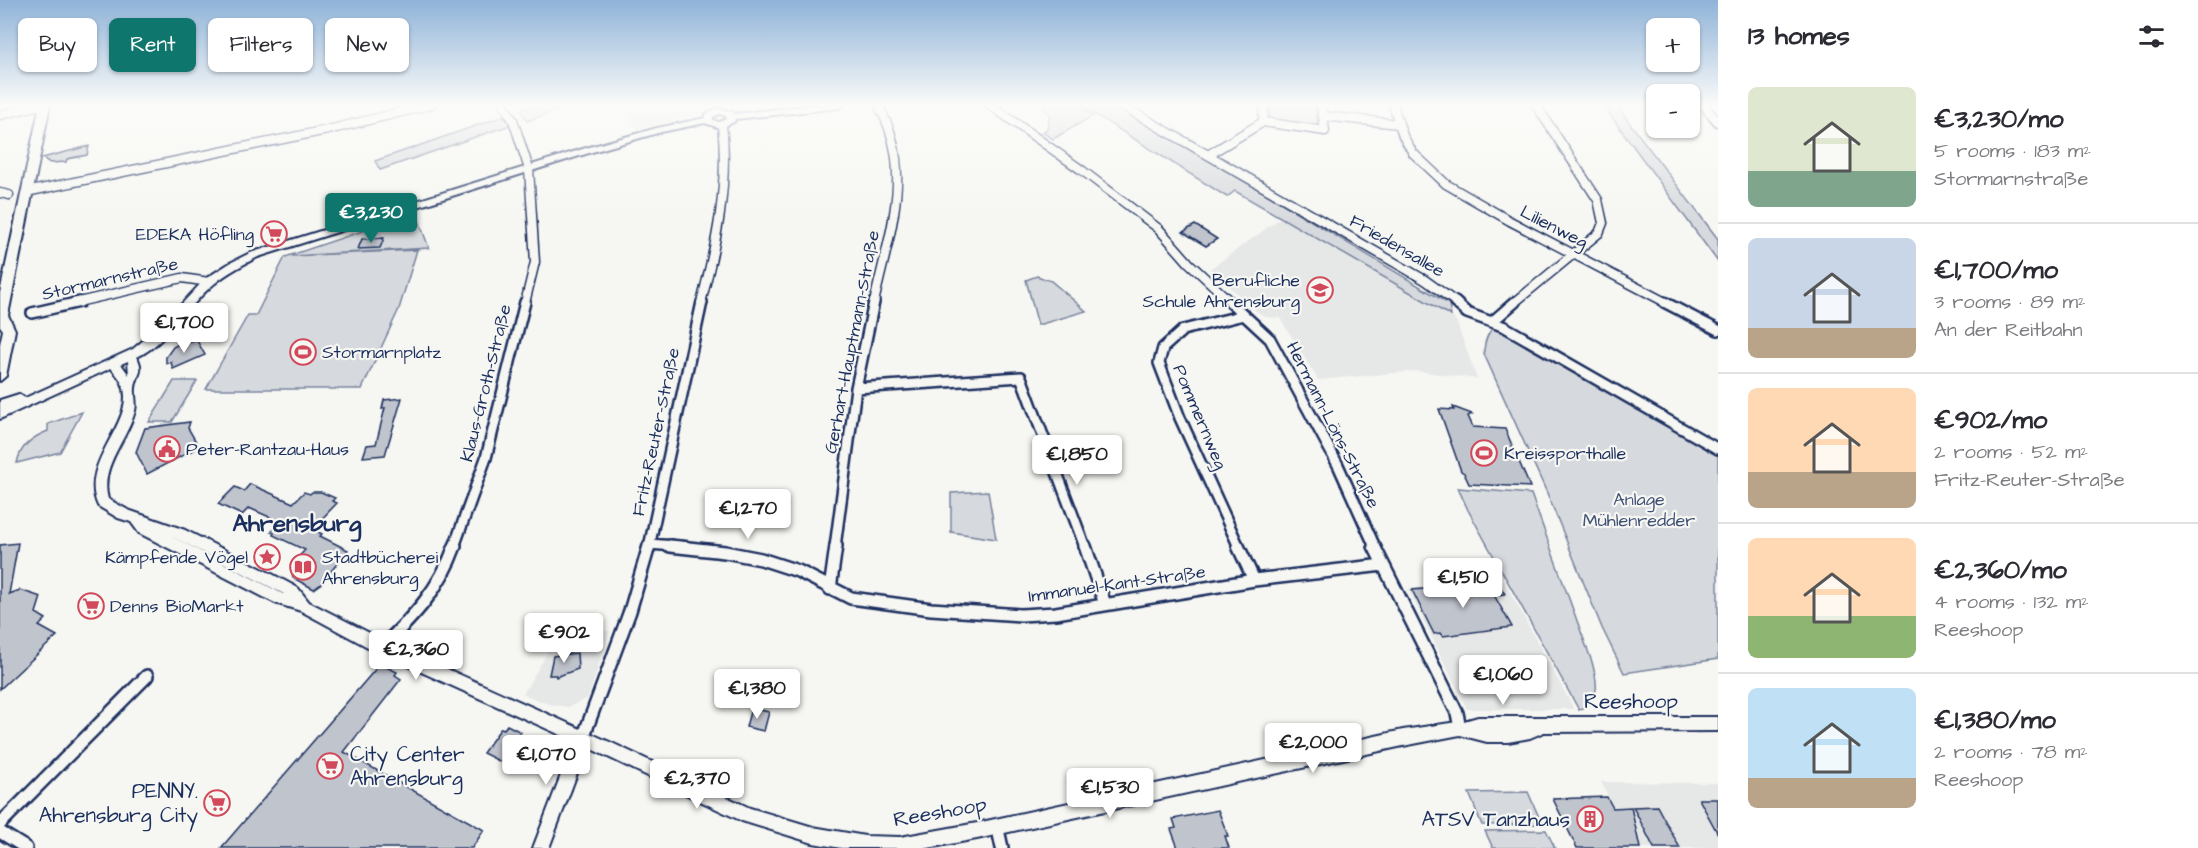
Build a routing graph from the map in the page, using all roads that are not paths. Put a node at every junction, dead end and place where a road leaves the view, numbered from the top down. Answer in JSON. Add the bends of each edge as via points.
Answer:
{"nodes":[{"id":1,"x":36,"y":145,"type":"edge"},
{"id":2,"x":256,"y":145,"type":"edge"},
{"id":3,"x":521,"y":145,"type":"edge"},
{"id":4,"x":608,"y":145,"type":"edge"},
{"id":5,"x":725,"y":145,"type":"edge"},
{"id":6,"x":897,"y":145,"type":"edge"},
{"id":7,"x":1045,"y":145,"type":"edge"},
{"id":8,"x":1190,"y":145,"type":"edge"},
{"id":9,"x":1225,"y":145,"type":"edge"},
{"id":10,"x":1409,"y":145,"type":"edge"},
{"id":11,"x":1561,"y":145,"type":"edge"},
{"id":12,"x":1208,"y":155,"type":"junction"},
{"id":13,"x":529,"y":169,"type":"junction"},
{"id":14,"x":26,"y":192,"type":"junction"},
{"id":15,"x":0,"y":194,"type":"edge"},
{"id":16,"x":9,"y":195,"type":"dead end"},
{"id":17,"x":1573,"y":254,"type":"junction"},
{"id":18,"x":209,"y":282,"type":"junction"},
{"id":19,"x":32,"y":313,"type":"dead end"},
{"id":20,"x":1244,"y":315,"type":"junction"},
{"id":21,"x":1,"y":319,"type":"edge"},
{"id":22,"x":1493,"y":321,"type":"junction"},
{"id":23,"x":1718,"y":330,"type":"edge"},
{"id":24,"x":130,"y":356,"type":"junction"},
{"id":25,"x":114,"y":364,"type":"junction"},
{"id":26,"x":0,"y":376,"type":"edge"},
{"id":27,"x":71,"y":381,"type":"junction"},
{"id":28,"x":129,"y":386,"type":"junction"},
{"id":29,"x":856,"y":388,"type":"junction"},
{"id":30,"x":0,"y":405,"type":"edge"},
{"id":31,"x":0,"y":414,"type":"edge"},
{"id":32,"x":1718,"y":449,"type":"edge"},
{"id":33,"x":649,"y":544,"type":"junction"},
{"id":34,"x":1383,"y":565,"type":"junction"},
{"id":35,"x":1254,"y":580,"type":"junction"},
{"id":36,"x":830,"y":589,"type":"junction"},
{"id":37,"x":1105,"y":604,"type":"junction"},
{"id":38,"x":382,"y":647,"type":"junction"},
{"id":39,"x":147,"y":676,"type":"dead end"},
{"id":40,"x":1718,"y":724,"type":"edge"},
{"id":41,"x":1462,"y":728,"type":"junction"},
{"id":42,"x":583,"y":738,"type":"junction"},
{"id":43,"x":0,"y":824,"type":"edge"},
{"id":44,"x":997,"y":825,"type":"junction"},
{"id":45,"x":0,"y":832,"type":"edge"},
{"id":46,"x":26,"y":848,"type":"edge"},
{"id":47,"x":541,"y":848,"type":"edge"},
{"id":48,"x":1002,"y":848,"type":"edge"}],
"edges":[{"from":1,"to":14,"type":"main road"},
{"from":2,"to":14,"type":"street"},
{"from":3,"to":13,"type":"street","name":"Klaus-Groth-Straße"},
{"from":4,"to":13,"type":"street"},
{"from":5,"to":33,"type":"street","name":"Fritz-Reuter-Straße","via":[[714,246]]},
{"from":6,"to":29,"type":"street","name":"Gerhart-Hauptmann-Straße","via":[[898,188]]},
{"from":7,"to":20,"type":"street","name":"Hermann-Löns-Straße","via":[[1159,229]]},
{"from":8,"to":12,"type":"street","name":"Friedensallee"},
{"from":9,"to":12,"type":"street"},
{"from":10,"to":17,"type":"street","name":"Lilienweg","via":[[1446,184]]},
{"from":11,"to":17,"type":"street","via":[[1602,211],[1599,233]]},
{"from":12,"to":22,"type":"street","name":"Friedensallee","via":[[1435,286],[1467,313]]},
{"from":13,"to":18,"type":"street","via":[[258,254]]},
{"from":13,"to":38,"type":"street","name":"Klaus-Groth-Straße","via":[[535,262],[486,458],[447,568],[420,608]]},
{"from":14,"to":21,"type":"main road"},
{"from":15,"to":16,"type":"street"},
{"from":17,"to":22,"type":"street"},
{"from":17,"to":23,"type":"street","name":"Lilienweg"},
{"from":18,"to":19,"type":"street","name":"Stormarnstraße","via":[[182,278]]},
{"from":18,"to":24,"type":"street","via":[[167,327]]},
{"from":20,"to":34,"type":"street","name":"Hermann-Löns-Straße","via":[[1270,339],[1298,386]]},
{"from":20,"to":35,"type":"street","name":"Pommernweg","via":[[1183,330],[1162,348],[1159,363]]},
{"from":21,"to":26,"type":"main road","via":[[9,330]]},
{"from":22,"to":32,"type":"street","name":"Friedensallee"},
{"from":24,"to":25,"type":"street"},
{"from":24,"to":28,"type":"street","via":[[136,371]]},
{"from":25,"to":27,"type":"street"},
{"from":25,"to":28,"type":"street"},
{"from":27,"to":30,"type":"street"},
{"from":27,"to":31,"type":"street"},
{"from":28,"to":38,"type":"street","name":"Reeshoop","via":[[129,412],[106,458],[99,494],[104,502],[144,529]]},
{"from":29,"to":36,"type":"street","name":"Gerhart-Hauptmann-Straße"},
{"from":29,"to":37,"type":"street","via":[[1021,377]]},
{"from":33,"to":36,"type":"street","name":"Immanuel-Kant-Straße","via":[[752,555],[798,571]]},
{"from":33,"to":42,"type":"street","name":"Fritz-Reuter-Straße","via":[[636,593]]},
{"from":34,"to":35,"type":"street","name":"Immanuel-Kant-Straße"},
{"from":34,"to":41,"type":"street","name":"Hermann-Löns-Straße"},
{"from":35,"to":37,"type":"street","name":"Immanuel-Kant-Straße"},
{"from":36,"to":37,"type":"street","name":"Immanuel-Kant-Straße","via":[[851,598],[880,603],[1002,614],[1056,613]]},
{"from":38,"to":42,"type":"street","name":"Reeshoop"},
{"from":39,"to":43,"type":"street"},
{"from":40,"to":41,"type":"street","name":"Reeshoop","via":[[1544,725],[1508,734]]},
{"from":41,"to":44,"type":"street","name":"Reeshoop"},
{"from":42,"to":44,"type":"street","name":"Reeshoop","via":[[748,815],[813,835],[865,844],[900,845]]},
{"from":42,"to":47,"type":"street"},
{"from":44,"to":48,"type":"street"},
{"from":45,"to":46,"type":"street"}]}
